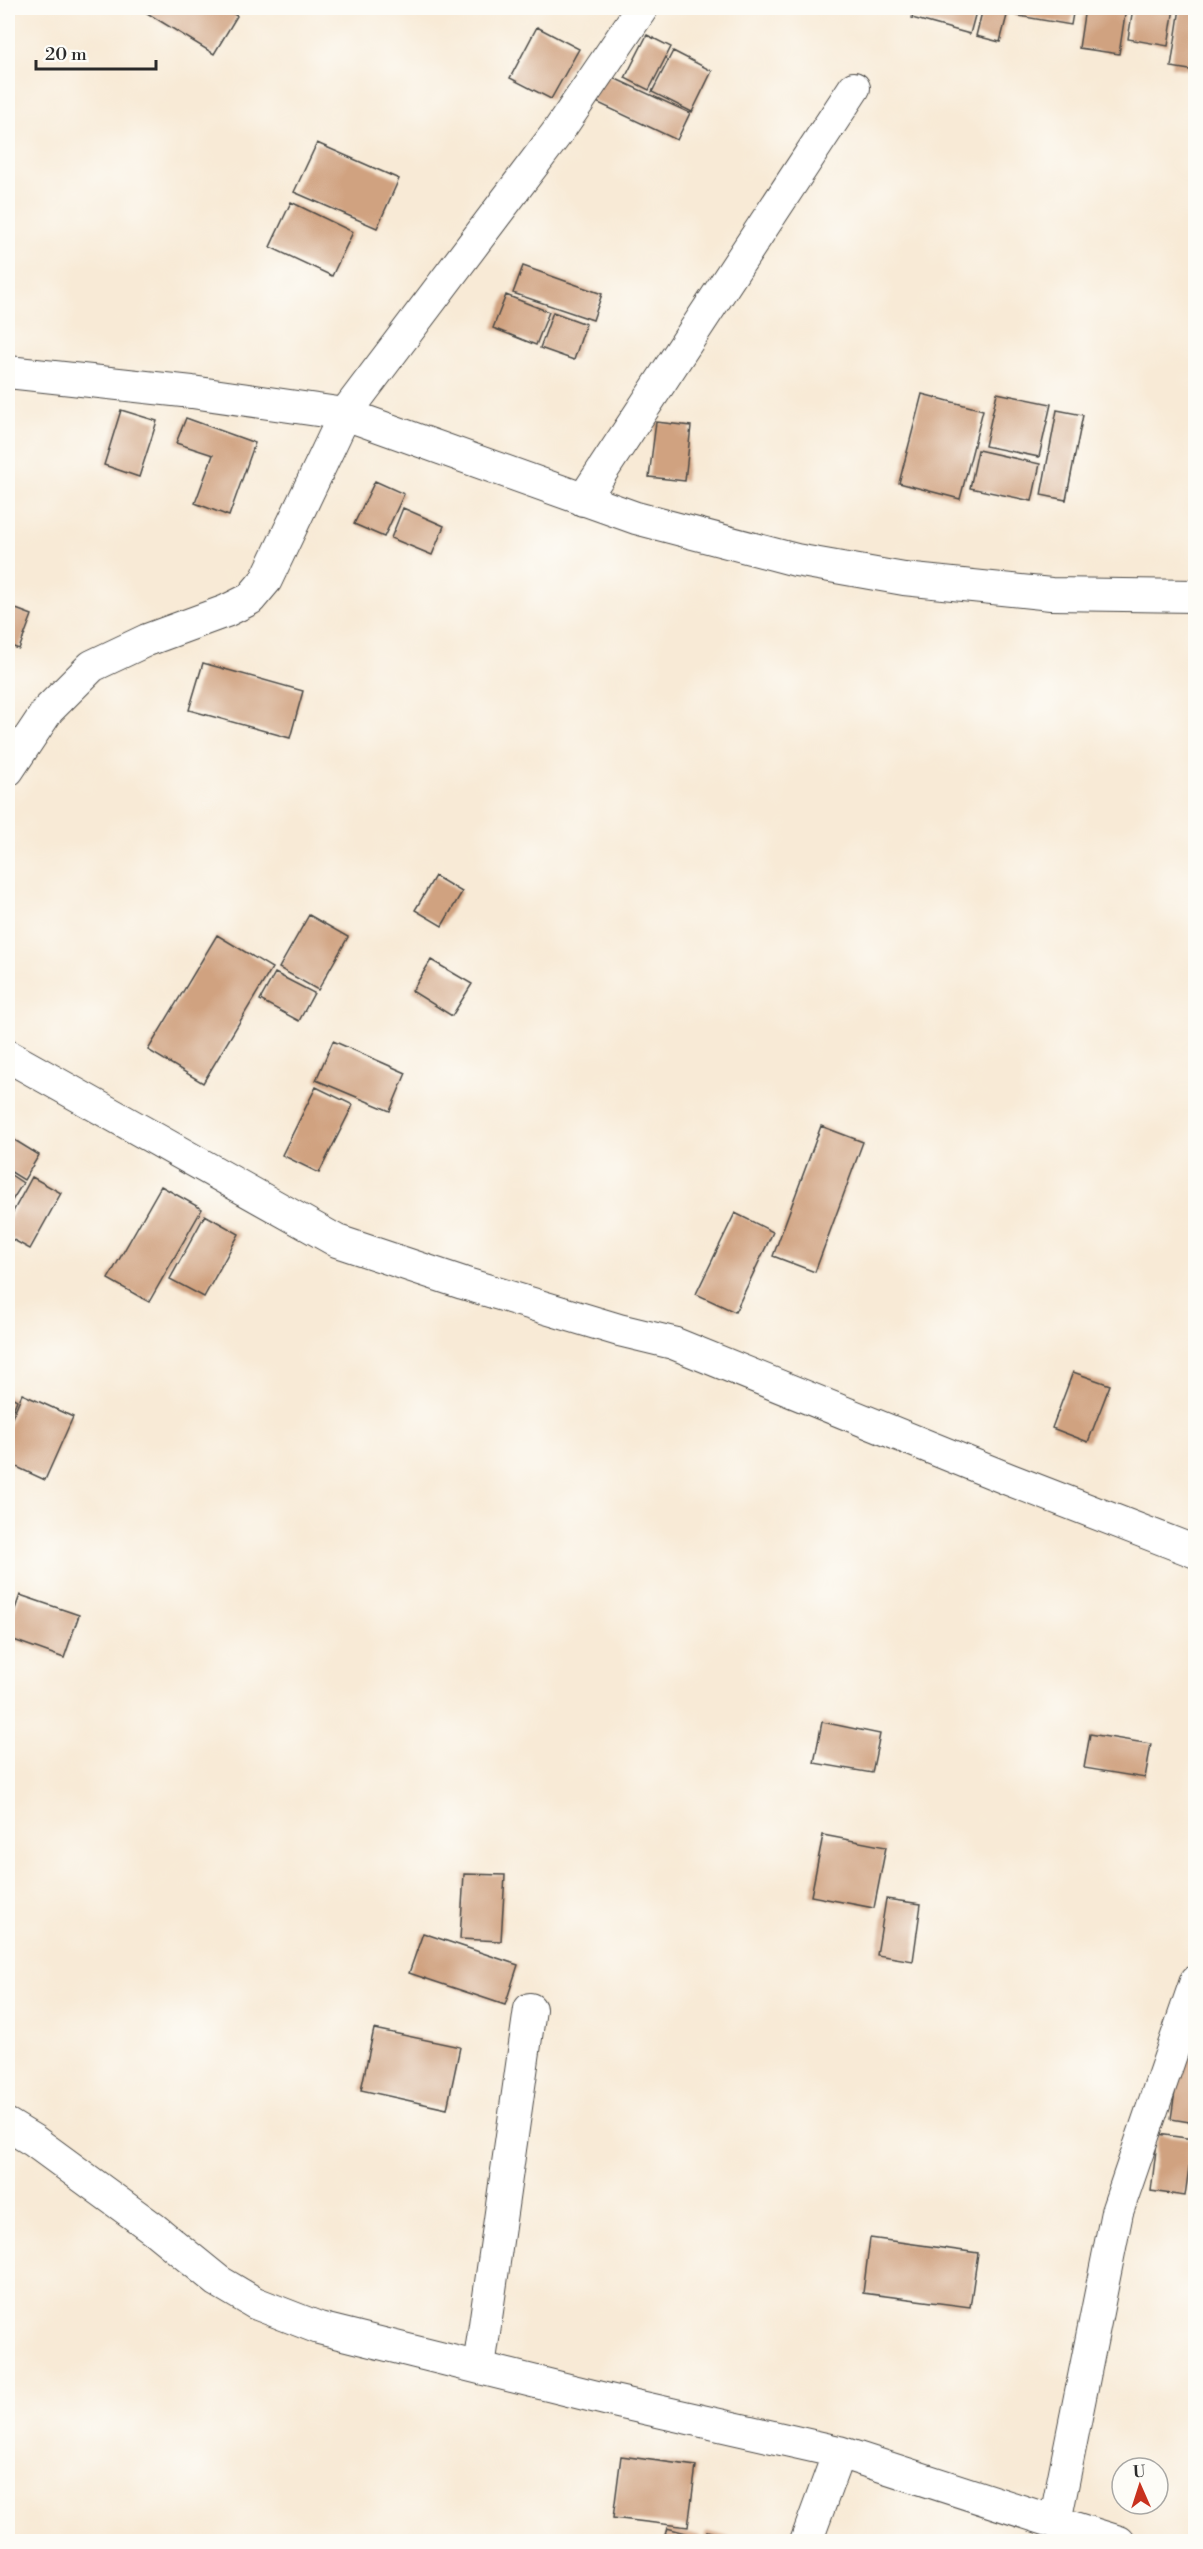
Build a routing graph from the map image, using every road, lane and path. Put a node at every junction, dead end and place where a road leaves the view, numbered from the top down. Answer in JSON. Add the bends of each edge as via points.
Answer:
{"nodes":[{"id":1,"x":642,"y":8,"type":"edge"},
{"id":2,"x":854,"y":88,"type":"dead end"},
{"id":3,"x":8,"y":372,"type":"edge"},
{"id":4,"x":345,"y":414,"type":"junction"},
{"id":5,"x":583,"y":500,"type":"junction"},
{"id":6,"x":1196,"y":596,"type":"edge"},
{"id":7,"x":8,"y":770,"type":"edge"},
{"id":8,"x":8,"y":1056,"type":"edge"},
{"id":9,"x":1196,"y":1552,"type":"edge"},
{"id":10,"x":1196,"y":1981,"type":"edge"},
{"id":11,"x":530,"y":2009,"type":"dead end"},
{"id":12,"x":8,"y":2125,"type":"edge"},
{"id":13,"x":479,"y":2367,"type":"junction"},
{"id":14,"x":839,"y":2452,"type":"junction"},
{"id":15,"x":1055,"y":2522,"type":"junction"},
{"id":16,"x":806,"y":2541,"type":"edge"},
{"id":17,"x":1119,"y":2541,"type":"edge"}],
"edges":[{"from":1,"to":4,"type":"street","via":[[556,134]]},
{"from":2,"to":5,"type":"street"},
{"from":3,"to":4,"type":"street"},
{"from":4,"to":5,"type":"street"},
{"from":4,"to":7,"type":"street","via":[[266,580],[250,599],[92,666],[48,710]]},
{"from":5,"to":6,"type":"street","via":[[722,542],[904,579],[1051,594]]},
{"from":8,"to":9,"type":"street","via":[[337,1241],[463,1283],[674,1343]]},
{"from":10,"to":15,"type":"street","via":[[1117,2212]]},
{"from":11,"to":13,"type":"street"},
{"from":12,"to":13,"type":"street","via":[[154,2229],[218,2281],[255,2303],[319,2328]]},
{"from":13,"to":14,"type":"street"},
{"from":14,"to":15,"type":"street"},
{"from":14,"to":16,"type":"street"},
{"from":15,"to":17,"type":"street"}]}
